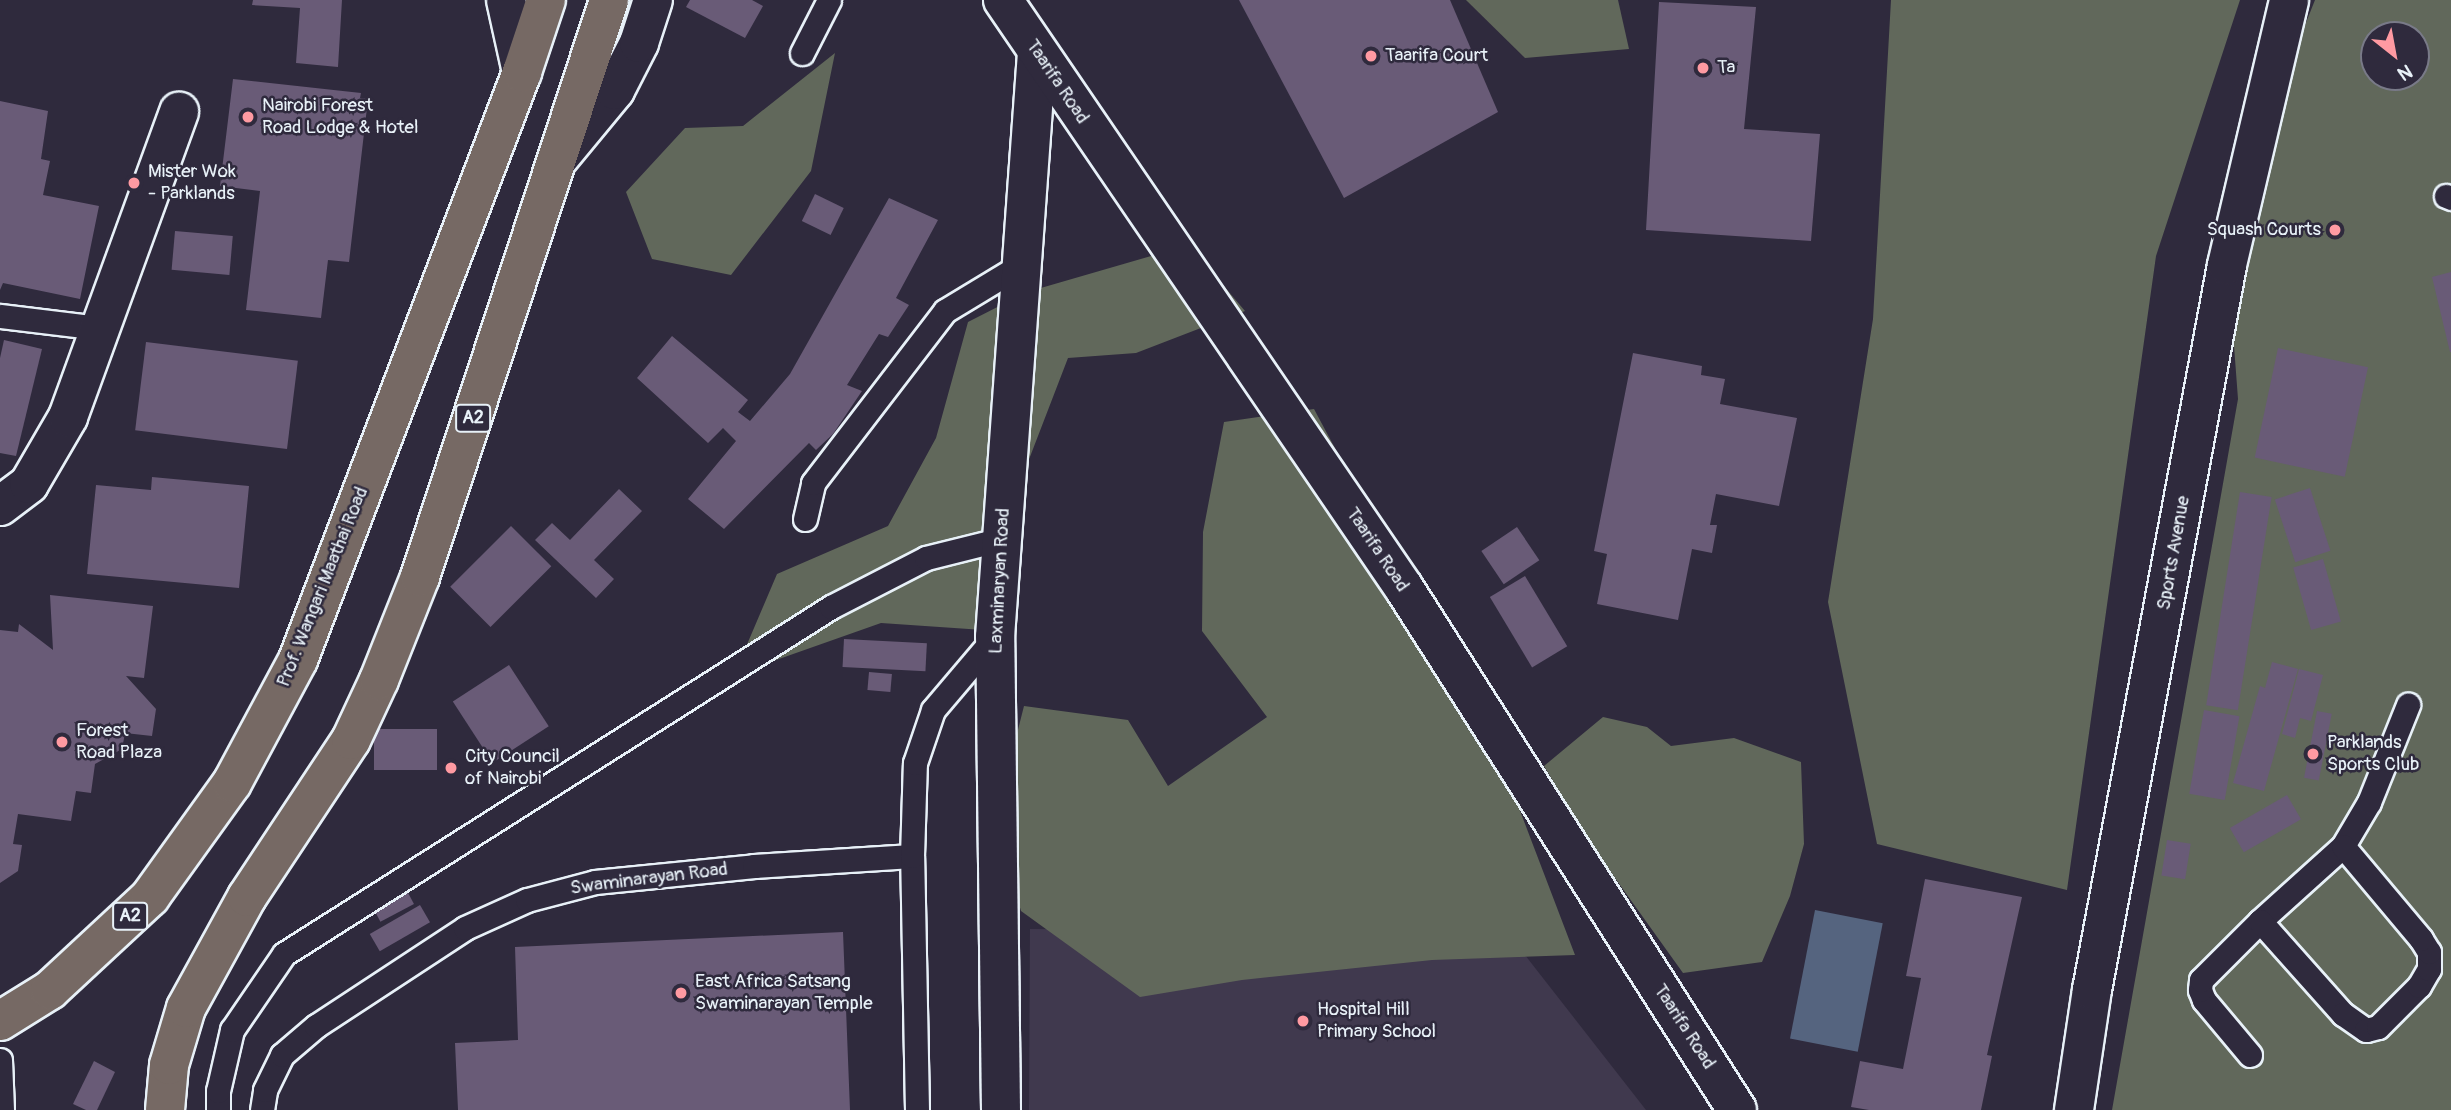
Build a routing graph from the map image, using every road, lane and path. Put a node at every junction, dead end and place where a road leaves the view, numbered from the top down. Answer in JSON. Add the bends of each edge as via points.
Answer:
{"nodes":[{"id":1,"x":506,"y":0,"type":"edge"},
{"id":2,"x":546,"y":0,"type":"edge"},
{"id":3,"x":609,"y":0,"type":"edge"},
{"id":4,"x":653,"y":0,"type":"edge"},
{"id":5,"x":829,"y":0,"type":"edge"},
{"id":6,"x":1003,"y":0,"type":"edge"},
{"id":7,"x":2290,"y":0,"type":"edge"},
{"id":8,"x":1037,"y":52,"type":"junction"},
{"id":9,"x":802,"y":53,"type":"dead end"},
{"id":10,"x":522,"y":72,"type":"junction"},
{"id":11,"x":179,"y":112,"type":"dead end"},
{"id":12,"x":559,"y":158,"type":"junction"},
{"id":13,"x":1021,"y":265,"type":"junction"},
{"id":14,"x":0,"y":316,"type":"edge"},
{"id":15,"x":99,"y":328,"type":"junction"},
{"id":16,"x":0,"y":506,"type":"edge"},
{"id":17,"x":805,"y":519,"type":"dead end"},
{"id":18,"x":1002,"y":538,"type":"junction"},
{"id":19,"x":995,"y":637,"type":"junction"},
{"id":20,"x":2408,"y":705,"type":"dead end"},
{"id":21,"x":2343,"y":846,"type":"junction"},
{"id":22,"x":912,"y":856,"type":"junction"},
{"id":23,"x":2260,"y":921,"type":"junction"},
{"id":24,"x":0,"y":1021,"type":"edge"},
{"id":25,"x":2250,"y":1055,"type":"dead end"},
{"id":26,"x":0,"y":1060,"type":"edge"},
{"id":27,"x":2,"y":1110,"type":"edge"},
{"id":28,"x":165,"y":1110,"type":"edge"},
{"id":29,"x":218,"y":1110,"type":"edge"},
{"id":30,"x":262,"y":1110,"type":"edge"},
{"id":31,"x":917,"y":1110,"type":"edge"},
{"id":32,"x":1001,"y":1110,"type":"edge"},
{"id":33,"x":1737,"y":1110,"type":"edge"},
{"id":34,"x":2074,"y":1110,"type":"edge"}],
"edges":[{"from":1,"to":10,"type":"street"},
{"from":2,"to":10,"type":"main road","name":"Prof. Wangari Maathai Road","number":"A2"},
{"from":3,"to":12,"type":"main road","number":"A2"},
{"from":4,"to":12,"type":"street","via":[[639,43],[615,90]]},
{"from":5,"to":9,"type":"lane"},
{"from":6,"to":8,"type":"street","name":"Taarifa Road"},
{"from":7,"to":34,"type":"street","name":"Sports Avenue","via":[[2227,265],[2092,990]]},
{"from":8,"to":13,"type":"street","name":"Laxminaryan Road"},
{"from":8,"to":33,"type":"street","name":"Taarifa Road","via":[[1404,588]]},
{"from":10,"to":24,"type":"main road","name":"Prof. Wangari Maathai Road","number":"A2","via":[[298,660],[232,783],[150,897],[50,990]]},
{"from":11,"to":15,"type":"street"},
{"from":12,"to":28,"type":"main road","number":"A2","via":[[420,577],[379,680],[351,740],[247,897],[186,1008],[169,1065]]},
{"from":13,"to":17,"type":"lane","via":[[944,311],[813,483]]},
{"from":13,"to":18,"type":"street","name":"Laxminaryan Road"},
{"from":14,"to":15,"type":"lane"},
{"from":15,"to":16,"type":"street","via":[[68,417],[49,452],[29,484]]},
{"from":18,"to":19,"type":"street","name":"Laxminaryan Road"},
{"from":18,"to":29,"type":"lane","via":[[926,558],[831,607],[284,954],[232,1030]]},
{"from":19,"to":22,"type":"lane","via":[[933,710],[915,763]]},
{"from":19,"to":32,"type":"street","name":"Laxminaryan Road"},
{"from":20,"to":21,"type":"lane","via":[[2369,802]]},
{"from":21,"to":23,"type":"lane"},
{"from":21,"to":23,"type":"lane","via":[[2429,952],[2429,968],[2419,986],[2378,1027],[2366,1030],[2343,1014]]},
{"from":22,"to":30,"type":"lane","name":"Swaminarayan Road","via":[[595,882],[527,900],[465,929],[316,1026],[282,1055],[265,1090]]},
{"from":22,"to":31,"type":"lane"},
{"from":23,"to":25,"type":"lane","via":[[2201,981],[2200,990]]},
{"from":26,"to":27,"type":"lane"}]}
